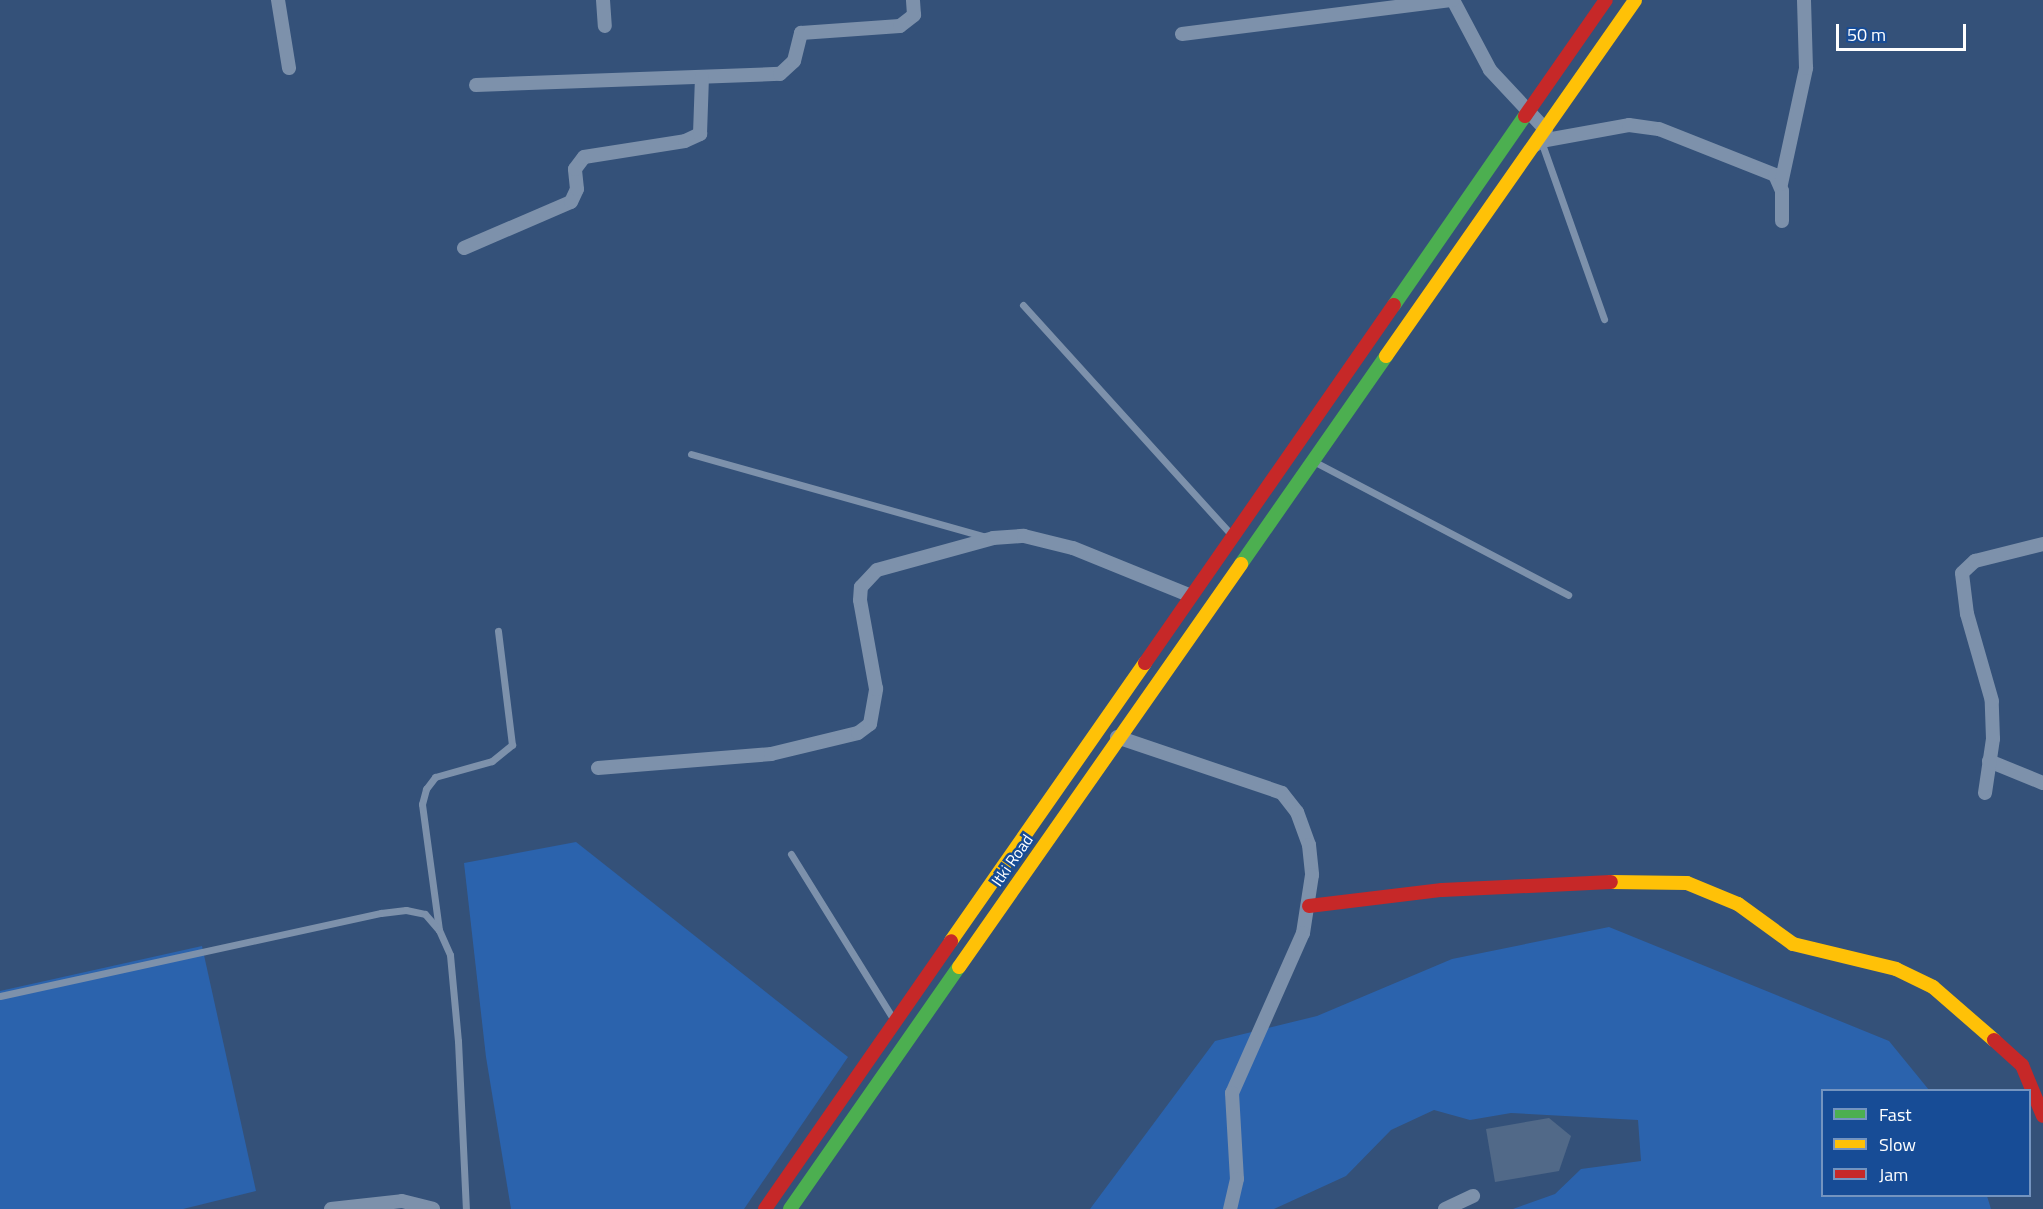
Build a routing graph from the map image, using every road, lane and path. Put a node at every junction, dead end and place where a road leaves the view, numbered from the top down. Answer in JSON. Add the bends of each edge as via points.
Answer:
{"nodes":[{"id":1,"x":278,"y":0,"type":"edge"},
{"id":2,"x":603,"y":0,"type":"edge"},
{"id":3,"x":913,"y":0,"type":"edge"},
{"id":4,"x":1453,"y":0,"type":"edge"},
{"id":5,"x":1606,"y":0,"type":"edge"},
{"id":6,"x":1635,"y":0,"type":"edge"},
{"id":7,"x":1804,"y":0,"type":"edge"},
{"id":8,"x":605,"y":26,"type":"dead end"},
{"id":9,"x":1182,"y":34,"type":"dead end"},
{"id":10,"x":289,"y":68,"type":"dead end"},
{"id":11,"x":702,"y":77,"type":"junction"},
{"id":12,"x":476,"y":85,"type":"dead end"},
{"id":13,"x":1529,"y":112,"type":"junction"},
{"id":14,"x":1544,"y":136,"type":"junction"},
{"id":15,"x":1781,"y":184,"type":"junction"},
{"id":16,"x":1782,"y":221,"type":"dead end"},
{"id":17,"x":464,"y":248,"type":"dead end"},
{"id":18,"x":1023,"y":305,"type":"dead end"},
{"id":19,"x":1604,"y":319,"type":"dead end"},
{"id":20,"x":691,"y":454,"type":"dead end"},
{"id":21,"x":1315,"y":462,"type":"junction"},
{"id":22,"x":1231,"y":534,"type":"junction"},
{"id":23,"x":993,"y":538,"type":"junction"},
{"id":24,"x":2043,"y":544,"type":"edge"},
{"id":25,"x":1568,"y":595,"type":"dead end"},
{"id":26,"x":1191,"y":596,"type":"junction"},
{"id":27,"x":498,"y":631,"type":"dead end"},
{"id":28,"x":1117,"y":737,"type":"junction"},
{"id":29,"x":1989,"y":761,"type":"junction"},
{"id":30,"x":598,"y":768,"type":"dead end"},
{"id":31,"x":2043,"y":783,"type":"edge"},
{"id":32,"x":1985,"y":792,"type":"dead end"},
{"id":33,"x":791,"y":854,"type":"dead end"},
{"id":34,"x":1309,"y":906,"type":"junction"},
{"id":35,"x":439,"y":930,"type":"junction"},
{"id":36,"x":0,"y":996,"type":"edge"},
{"id":37,"x":894,"y":1020,"type":"junction"},
{"id":38,"x":2043,"y":1116,"type":"edge"},
{"id":39,"x":1473,"y":1196,"type":"dead end"},
{"id":40,"x":331,"y":1209,"type":"edge"},
{"id":41,"x":433,"y":1209,"type":"edge"},
{"id":42,"x":466,"y":1209,"type":"edge"},
{"id":43,"x":765,"y":1209,"type":"edge"},
{"id":44,"x":790,"y":1209,"type":"edge"},
{"id":45,"x":1230,"y":1209,"type":"edge"},
{"id":46,"x":1445,"y":1209,"type":"edge"}],
"edges":[{"from":1,"to":10,"type":"street"},
{"from":2,"to":8,"type":"street"},
{"from":3,"to":11,"type":"street","via":[[914,15],[900,26],[801,33],[794,61],[780,74]]},
{"from":4,"to":9,"type":"street"},
{"from":4,"to":13,"type":"street","via":[[1490,70]]},
{"from":5,"to":13,"type":"main road"},
{"from":6,"to":14,"type":"main road","name":"Itki Road"},
{"from":7,"to":15,"type":"street","via":[[1806,68]]},
{"from":11,"to":12,"type":"street"},
{"from":11,"to":17,"type":"street","via":[[700,134],[685,141],[584,157],[575,169],[577,189],[571,202]]},
{"from":13,"to":14,"type":"street"},
{"from":13,"to":22,"type":"main road"},
{"from":14,"to":15,"type":"street","via":[[1644,126],[1775,176]]},
{"from":14,"to":19,"type":"lane"},
{"from":14,"to":21,"type":"main road","name":"Itki Road","via":[[1528,150]]},
{"from":15,"to":16,"type":"street"},
{"from":18,"to":22,"type":"lane"},
{"from":20,"to":23,"type":"lane"},
{"from":21,"to":25,"type":"lane"},
{"from":21,"to":28,"type":"main road","name":"Itki Road"},
{"from":22,"to":26,"type":"main road"},
{"from":23,"to":26,"type":"street","via":[[1010,535],[1046,539]]},
{"from":23,"to":30,"type":"street","via":[[877,570],[867,577],[860,600],[875,699],[870,724],[858,733],[771,754]]},
{"from":24,"to":29,"type":"street","via":[[1975,561],[1962,573],[1967,614],[1992,701]]},
{"from":26,"to":37,"type":"main road"},
{"from":27,"to":35,"type":"lane","via":[[512,745],[492,761],[435,777],[422,804]]},
{"from":28,"to":34,"type":"street","via":[[1282,793],[1297,812],[1309,844]]},
{"from":28,"to":44,"type":"main road","name":"Itki Road"},
{"from":29,"to":31,"type":"street"},
{"from":29,"to":32,"type":"street"},
{"from":33,"to":37,"type":"lane"},
{"from":34,"to":38,"type":"main road","via":[[1464,888],[1662,880],[1687,884],[1738,904],[1793,944],[1896,969],[1933,987],[2022,1065]]},
{"from":34,"to":45,"type":"street","via":[[1303,933],[1232,1093],[1237,1179]]},
{"from":35,"to":36,"type":"lane","via":[[425,914],[390,912]]},
{"from":35,"to":42,"type":"lane","via":[[450,955],[454,988]]},
{"from":37,"to":43,"type":"main road"},
{"from":39,"to":46,"type":"street"},
{"from":40,"to":41,"type":"street","via":[[402,1201]]}]}
